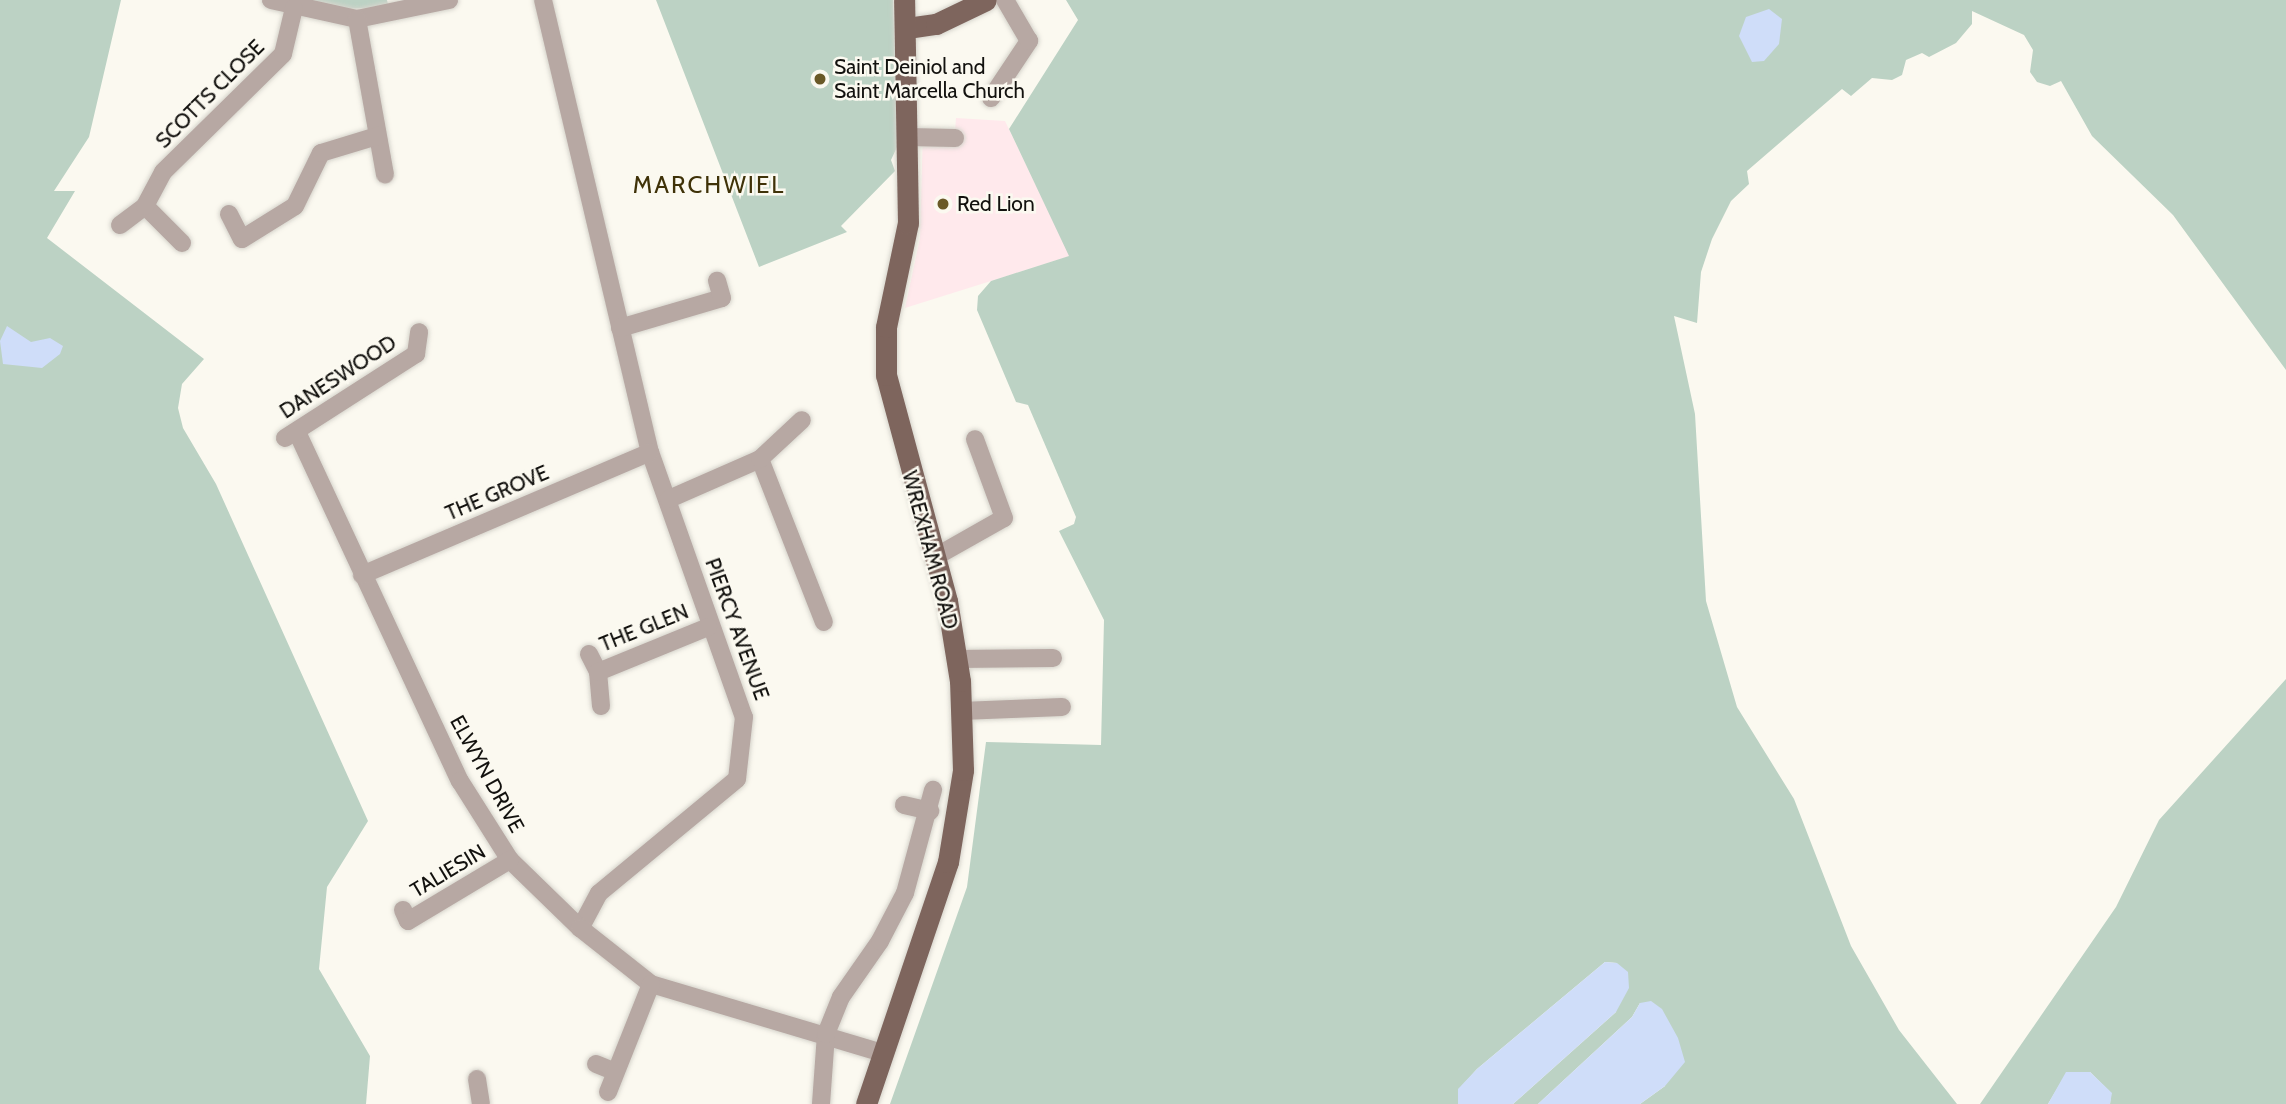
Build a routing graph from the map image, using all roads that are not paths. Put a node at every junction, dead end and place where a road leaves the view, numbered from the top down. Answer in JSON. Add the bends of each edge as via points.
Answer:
{"nodes":[{"id":1,"x":271,"y":0,"type":"edge"},
{"id":2,"x":449,"y":0,"type":"edge"},
{"id":3,"x":543,"y":0,"type":"edge"},
{"id":4,"x":904,"y":0,"type":"edge"},
{"id":5,"x":985,"y":0,"type":"edge"},
{"id":6,"x":1005,"y":0,"type":"edge"},
{"id":7,"x":294,"y":8,"type":"junction"},
{"id":8,"x":357,"y":19,"type":"junction"},
{"id":9,"x":907,"y":28,"type":"junction"},
{"id":10,"x":991,"y":98,"type":"dead end"},
{"id":11,"x":377,"y":136,"type":"junction"},
{"id":12,"x":908,"y":137,"type":"junction"},
{"id":13,"x":955,"y":138,"type":"dead end"},
{"id":14,"x":385,"y":174,"type":"dead end"},
{"id":15,"x":145,"y":206,"type":"junction"},
{"id":16,"x":229,"y":214,"type":"dead end"},
{"id":17,"x":120,"y":225,"type":"dead end"},
{"id":18,"x":182,"y":243,"type":"dead end"},
{"id":19,"x":717,"y":281,"type":"dead end"},
{"id":20,"x":620,"y":328,"type":"junction"},
{"id":21,"x":419,"y":332,"type":"dead end"},
{"id":22,"x":802,"y":420,"type":"dead end"},
{"id":23,"x":291,"y":435,"type":"joint"},
{"id":24,"x":975,"y":439,"type":"dead end"},
{"id":25,"x":650,"y":452,"type":"junction"},
{"id":26,"x":760,"y":458,"type":"junction"},
{"id":27,"x":669,"y":499,"type":"junction"},
{"id":28,"x":935,"y":557,"type":"junction"},
{"id":29,"x":362,"y":575,"type":"junction"},
{"id":30,"x":824,"y":622,"type":"dead end"},
{"id":31,"x":708,"y":627,"type":"junction"},
{"id":32,"x":589,"y":654,"type":"dead end"},
{"id":33,"x":1053,"y":658,"type":"dead end"},
{"id":34,"x":956,"y":659,"type":"junction"},
{"id":35,"x":597,"y":672,"type":"junction"},
{"id":36,"x":601,"y":706,"type":"dead end"},
{"id":37,"x":1062,"y":707,"type":"dead end"},
{"id":38,"x":961,"y":710,"type":"junction"},
{"id":39,"x":933,"y":790,"type":"dead end"},
{"id":40,"x":904,"y":805,"type":"dead end"},
{"id":41,"x":930,"y":811,"type":"junction"},
{"id":42,"x":510,"y":860,"type":"junction"},
{"id":43,"x":409,"y":921,"type":"dead end"},
{"id":44,"x":580,"y":928,"type":"junction"},
{"id":45,"x":651,"y":984,"type":"junction"},
{"id":46,"x":826,"y":1034,"type":"junction"},
{"id":47,"x":883,"y":1053,"type":"junction"},
{"id":48,"x":477,"y":1079,"type":"dead end"},
{"id":49,"x":608,"y":1092,"type":"dead end"},
{"id":50,"x":481,"y":1104,"type":"edge"},
{"id":51,"x":821,"y":1104,"type":"edge"},
{"id":52,"x":866,"y":1104,"type":"edge"}],
"edges":[{"from":1,"to":7,"type":"street"},
{"from":2,"to":8,"type":"street"},
{"from":3,"to":20,"type":"street","name":"PIERCY AVENUE"},
{"from":4,"to":9,"type":"main road","name":"WREXHAM ROAD"},
{"from":5,"to":9,"type":"main road","via":[[936,24]]},
{"from":6,"to":10,"type":"street","via":[[1035,42]]},
{"from":7,"to":8,"type":"street"},
{"from":7,"to":15,"type":"street","name":"SCOTTS CLOSE","via":[[284,54],[163,172]]},
{"from":8,"to":11,"type":"street"},
{"from":9,"to":12,"type":"main road","name":"WREXHAM ROAD"},
{"from":11,"to":14,"type":"street"},
{"from":11,"to":16,"type":"street","via":[[321,153],[295,206],[242,239]]},
{"from":12,"to":13,"type":"street"},
{"from":12,"to":28,"type":"main road","name":"WREXHAM ROAD","via":[[908,223],[886,327],[886,375]]},
{"from":15,"to":17,"type":"street","name":"SCOTTS CLOSE"},
{"from":15,"to":18,"type":"street"},
{"from":19,"to":20,"type":"street","via":[[722,298]]},
{"from":20,"to":25,"type":"street","name":"PIERCY AVENUE"},
{"from":21,"to":23,"type":"street","name":"DANESWOOD","via":[[421,360]]},
{"from":22,"to":26,"type":"street"},
{"from":23,"to":29,"type":"street","name":"ELWYN DRIVE"},
{"from":24,"to":28,"type":"street","via":[[1004,518]]},
{"from":25,"to":27,"type":"street","name":"PIERCY AVENUE"},
{"from":25,"to":29,"type":"street","name":"THE GROVE"},
{"from":26,"to":27,"type":"street"},
{"from":26,"to":30,"type":"street"},
{"from":27,"to":31,"type":"street","name":"PIERCY AVENUE"},
{"from":28,"to":34,"type":"main road","name":"WREXHAM ROAD"},
{"from":29,"to":42,"type":"street","name":"ELWYN DRIVE","via":[[460,781]]},
{"from":31,"to":35,"type":"street","name":"THE GLEN"},
{"from":31,"to":44,"type":"street","name":"PIERCY AVENUE","via":[[744,716],[737,779],[599,893]]},
{"from":32,"to":35,"type":"street","name":"THE GLEN"},
{"from":33,"to":34,"type":"street"},
{"from":34,"to":38,"type":"main road","name":"WREXHAM ROAD"},
{"from":35,"to":36,"type":"street","name":"THE GLEN"},
{"from":37,"to":38,"type":"street"},
{"from":38,"to":47,"type":"main road","name":"WREXHAM ROAD","via":[[963,770],[948,862]]},
{"from":39,"to":41,"type":"street"},
{"from":40,"to":41,"type":"street"},
{"from":41,"to":46,"type":"street","via":[[905,893],[880,941],[841,997]]},
{"from":42,"to":43,"type":"street","name":"TALIESIN"},
{"from":42,"to":44,"type":"street","name":"ELWYN DRIVE"},
{"from":44,"to":45,"type":"street","name":"ELWYN DRIVE"},
{"from":45,"to":46,"type":"street","name":"ELWYN DRIVE"},
{"from":45,"to":49,"type":"street","via":[[604,1067]]},
{"from":46,"to":47,"type":"street","name":"ELWYN DRIVE"},
{"from":46,"to":51,"type":"street"},
{"from":47,"to":52,"type":"main road","name":"WREXHAM ROAD"},
{"from":48,"to":50,"type":"street"}]}
